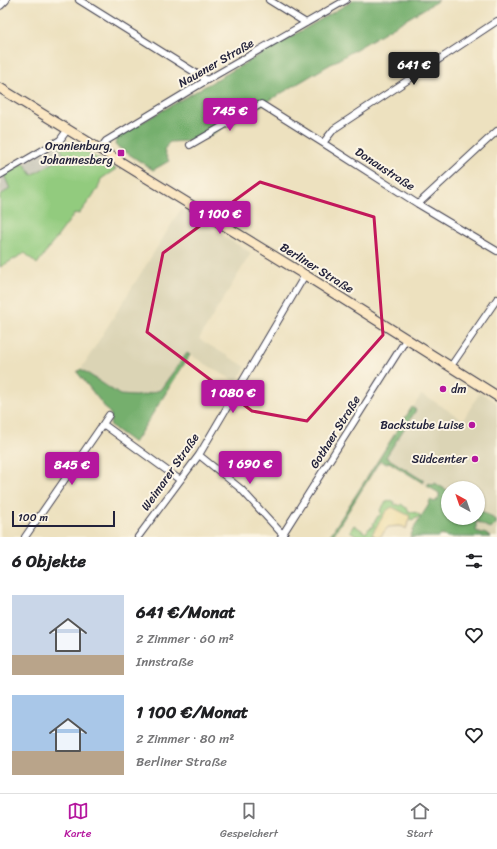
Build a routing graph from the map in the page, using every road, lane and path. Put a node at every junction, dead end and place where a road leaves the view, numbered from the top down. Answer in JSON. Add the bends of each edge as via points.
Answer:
{"nodes":[{"id":1,"x":5,"y":0,"type":"edge"},
{"id":2,"x":79,"y":0,"type":"edge"},
{"id":3,"x":269,"y":0,"type":"edge"},
{"id":4,"x":346,"y":0,"type":"edge"},
{"id":5,"x":0,"y":5,"type":"edge"},
{"id":6,"x":497,"y":21,"type":"edge"},
{"id":7,"x":306,"y":23,"type":"junction"},
{"id":8,"x":207,"y":80,"type":"junction"},
{"id":9,"x":0,"y":88,"type":"edge"},
{"id":10,"x":68,"y":129,"type":"junction"},
{"id":11,"x":497,"y":131,"type":"edge"},
{"id":12,"x":324,"y":143,"type":"junction"},
{"id":13,"x":190,"y":144,"type":"dead end"},
{"id":14,"x":100,"y":150,"type":"junction"},
{"id":15,"x":0,"y":175,"type":"edge"},
{"id":16,"x":418,"y":204,"type":"junction"},
{"id":17,"x":497,"y":251,"type":"edge"},
{"id":18,"x":305,"y":275,"type":"junction"},
{"id":19,"x":497,"y":299,"type":"edge"},
{"id":20,"x":407,"y":338,"type":"junction"},
{"id":21,"x":451,"y":366,"type":"junction"},
{"id":22,"x":497,"y":396,"type":"edge"},
{"id":23,"x":109,"y":415,"type":"dead end"},
{"id":24,"x":103,"y":424,"type":"junction"},
{"id":25,"x":198,"y":455,"type":"junction"},
{"id":26,"x":180,"y":480,"type":"junction"},
{"id":27,"x":283,"y":536,"type":"edge"},
{"id":28,"x":25,"y":537,"type":"edge"},
{"id":29,"x":138,"y":537,"type":"edge"}],
"edges":[{"from":1,"to":5,"type":"street"},
{"from":2,"to":8,"type":"street"},
{"from":3,"to":7,"type":"street"},
{"from":4,"to":7,"type":"street","name":"Nauener Straße"},
{"from":6,"to":12,"type":"street","via":[[334,129]]},
{"from":7,"to":8,"type":"street","name":"Nauener Straße"},
{"from":8,"to":14,"type":"street","name":"Nauener Straße","via":[[106,141]]},
{"from":9,"to":10,"type":"main road","name":"Berliner Straße"},
{"from":10,"to":14,"type":"main road","name":"Berliner Straße"},
{"from":10,"to":15,"type":"street","via":[[60,140]]},
{"from":11,"to":16,"type":"street"},
{"from":12,"to":13,"type":"street","name":"Donaustraße","via":[[261,104]]},
{"from":12,"to":16,"type":"street","name":"Donaustraße"},
{"from":14,"to":18,"type":"main road","name":"Berliner Straße"},
{"from":16,"to":17,"type":"street","name":"Donaustraße"},
{"from":18,"to":20,"type":"main road","name":"Berliner Straße"},
{"from":18,"to":25,"type":"street","name":"Weimarer Straße"},
{"from":19,"to":21,"type":"street"},
{"from":20,"to":21,"type":"main road","name":"Berliner Straße"},
{"from":20,"to":27,"type":"street","name":"Gothaer Straße"},
{"from":21,"to":22,"type":"main road","name":"Berliner Straße"},
{"from":23,"to":24,"type":"street"},
{"from":24,"to":26,"type":"street"},
{"from":24,"to":28,"type":"street"},
{"from":25,"to":26,"type":"street","name":"Weimarer Straße"},
{"from":25,"to":27,"type":"street","via":[[241,489]]},
{"from":26,"to":29,"type":"street","name":"Weimarer Straße"}]}
